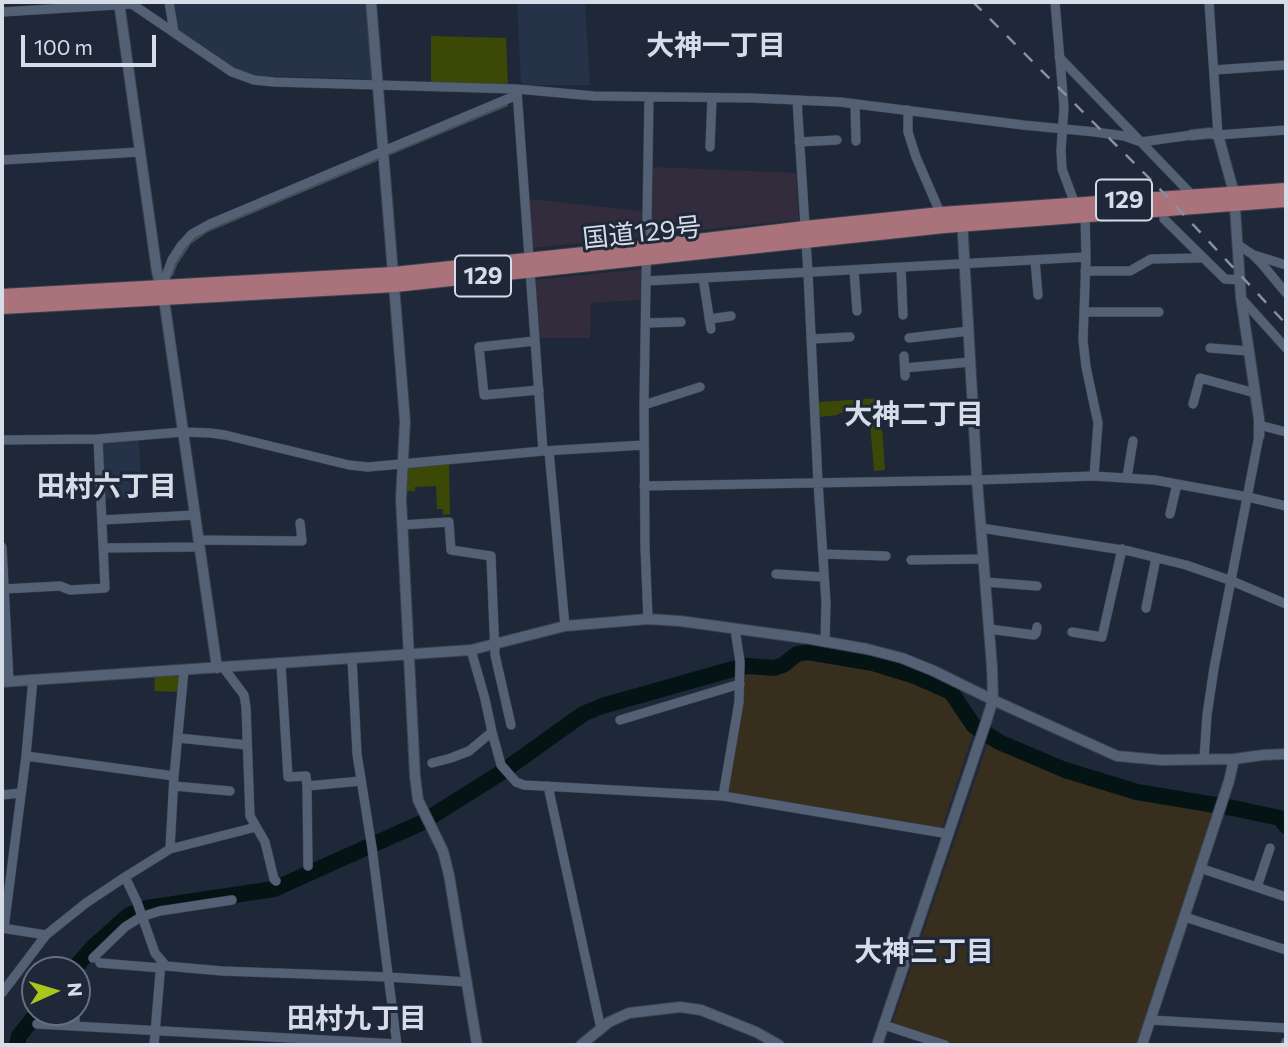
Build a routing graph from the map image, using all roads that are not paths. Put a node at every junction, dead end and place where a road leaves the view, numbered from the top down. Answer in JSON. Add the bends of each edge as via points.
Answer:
{"nodes":[{"id":1,"x":169,"y":2,"type":"edge"},
{"id":2,"x":371,"y":2,"type":"edge"},
{"id":3,"x":1055,"y":2,"type":"edge"},
{"id":4,"x":1209,"y":2,"type":"edge"},
{"id":5,"x":119,"y":4,"type":"edge"},
{"id":6,"x":2,"y":12,"type":"edge"},
{"id":7,"x":174,"y":33,"type":"junction"},
{"id":8,"x":1059,"y":57,"type":"junction"},
{"id":9,"x":1286,"y":65,"type":"edge"},
{"id":10,"x":1214,"y":70,"type":"junction"},
{"id":11,"x":377,"y":85,"type":"junction"},
{"id":12,"x":517,"y":92,"type":"junction"},
{"id":13,"x":649,"y":97,"type":"junction"},
{"id":14,"x":712,"y":98,"type":"junction"},
{"id":15,"x":797,"y":100,"type":"junction"},
{"id":16,"x":855,"y":104,"type":"junction"},
{"id":17,"x":908,"y":110,"type":"junction"},
{"id":18,"x":1063,"y":129,"type":"junction"},
{"id":19,"x":1286,"y":130,"type":"edge"},
{"id":20,"x":1192,"y":135,"type":"joint"},
{"id":21,"x":1218,"y":135,"type":"junction"},
{"id":22,"x":837,"y":140,"type":"dead end"},
{"id":23,"x":856,"y":141,"type":"dead end"},
{"id":24,"x":799,"y":142,"type":"junction"},
{"id":25,"x":1141,"y":142,"type":"junction"},
{"id":26,"x":710,"y":147,"type":"dead end"},
{"id":27,"x":383,"y":151,"type":"junction"},
{"id":28,"x":140,"y":152,"type":"junction"},
{"id":29,"x":2,"y":160,"type":"edge"},
{"id":30,"x":1286,"y":190,"type":"edge"},
{"id":31,"x":1193,"y":195,"type":"junction"},
{"id":32,"x":1235,"y":198,"type":"junction"},
{"id":33,"x":1286,"y":200,"type":"edge"},
{"id":34,"x":1164,"y":209,"type":"junction"},
{"id":35,"x":1080,"y":210,"type":"junction"},
{"id":36,"x":962,"y":218,"type":"junction"},
{"id":37,"x":943,"y":220,"type":"junction"},
{"id":38,"x":805,"y":234,"type":"junction"},
{"id":39,"x":1238,"y":245,"type":"junction"},
{"id":40,"x":647,"y":252,"type":"junction"},
{"id":41,"x":1252,"y":254,"type":"junction"},
{"id":42,"x":1086,"y":257,"type":"junction"},
{"id":43,"x":1202,"y":257,"type":"junction"},
{"id":44,"x":1035,"y":260,"type":"junction"},
{"id":45,"x":965,"y":264,"type":"junction"},
{"id":46,"x":530,"y":265,"type":"junction"},
{"id":47,"x":1286,"y":265,"type":"edge"},
{"id":48,"x":901,"y":268,"type":"junction"},
{"id":49,"x":855,"y":270,"type":"junction"},
{"id":50,"x":1085,"y":271,"type":"junction"},
{"id":51,"x":808,"y":272,"type":"junction"},
{"id":52,"x":703,"y":278,"type":"junction"},
{"id":53,"x":394,"y":279,"type":"junction"},
{"id":54,"x":1240,"y":279,"type":"junction"},
{"id":55,"x":646,"y":281,"type":"junction"},
{"id":56,"x":163,"y":293,"type":"junction"},
{"id":57,"x":1286,"y":293,"type":"edge"},
{"id":58,"x":1038,"y":295,"type":"dead end"},
{"id":59,"x":2,"y":296,"type":"edge"},
{"id":60,"x":1241,"y":298,"type":"junction"},
{"id":61,"x":2,"y":307,"type":"edge"},
{"id":62,"x":857,"y":312,"type":"dead end"},
{"id":63,"x":1084,"y":312,"type":"junction"},
{"id":64,"x":903,"y":314,"type":"dead end"},
{"id":65,"x":1153,"y":315,"type":"dead end"},
{"id":66,"x":732,"y":316,"type":"dead end"},
{"id":67,"x":681,"y":322,"type":"dead end"},
{"id":68,"x":646,"y":324,"type":"junction"},
{"id":69,"x":969,"y":331,"type":"junction"},
{"id":70,"x":850,"y":337,"type":"dead end"},
{"id":71,"x":909,"y":338,"type":"dead end"},
{"id":72,"x":812,"y":339,"type":"junction"},
{"id":73,"x":535,"y":341,"type":"junction"},
{"id":74,"x":1210,"y":348,"type":"dead end"},
{"id":75,"x":1286,"y":348,"type":"edge"},
{"id":76,"x":1249,"y":351,"type":"junction"},
{"id":77,"x":904,"y":356,"type":"dead end"},
{"id":78,"x":970,"y":362,"type":"junction"},
{"id":79,"x":700,"y":387,"type":"dead end"},
{"id":80,"x":539,"y":390,"type":"junction"},
{"id":81,"x":1255,"y":393,"type":"junction"},
{"id":82,"x":1191,"y":398,"type":"dead end"},
{"id":83,"x":644,"y":405,"type":"junction"},
{"id":84,"x":1259,"y":430,"type":"junction"},
{"id":85,"x":183,"y":432,"type":"junction"},
{"id":86,"x":1286,"y":432,"type":"edge"},
{"id":87,"x":98,"y":439,"type":"junction"},
{"id":88,"x":2,"y":440,"type":"edge"},
{"id":89,"x":1133,"y":441,"type":"dead end"},
{"id":90,"x":644,"y":445,"type":"junction"},
{"id":91,"x":546,"y":451,"type":"junction"},
{"id":92,"x":402,"y":463,"type":"junction"},
{"id":93,"x":1094,"y":475,"type":"junction"},
{"id":94,"x":1127,"y":477,"type":"junction"},
{"id":95,"x":977,"y":480,"type":"junction"},
{"id":96,"x":818,"y":482,"type":"junction"},
{"id":97,"x":1177,"y":484,"type":"junction"},
{"id":98,"x":645,"y":486,"type":"junction"},
{"id":99,"x":1248,"y":497,"type":"junction"},
{"id":100,"x":1286,"y":505,"type":"edge"},
{"id":101,"x":195,"y":514,"type":"junction"},
{"id":102,"x":1170,"y":514,"type":"dead end"},
{"id":103,"x":102,"y":520,"type":"junction"},
{"id":104,"x":300,"y":523,"type":"dead end"},
{"id":105,"x":402,"y":525,"type":"junction"},
{"id":106,"x":981,"y":528,"type":"junction"},
{"id":107,"x":199,"y":543,"type":"junction"},
{"id":108,"x":2,"y":547,"type":"edge"},
{"id":109,"x":103,"y":548,"type":"junction"},
{"id":110,"x":1122,"y":549,"type":"junction"},
{"id":111,"x":823,"y":554,"type":"junction"},
{"id":112,"x":2,"y":555,"type":"edge"},
{"id":113,"x":886,"y":556,"type":"dead end"},
{"id":114,"x":1156,"y":558,"type":"junction"},
{"id":115,"x":911,"y":559,"type":"dead end"},
{"id":116,"x":984,"y":559,"type":"junction"},
{"id":117,"x":776,"y":574,"type":"dead end"},
{"id":118,"x":824,"y":577,"type":"junction"},
{"id":119,"x":1232,"y":581,"type":"junction"},
{"id":120,"x":985,"y":582,"type":"junction"},
{"id":121,"x":1037,"y":586,"type":"dead end"},
{"id":122,"x":4,"y":589,"type":"junction"},
{"id":123,"x":1286,"y":604,"type":"edge"},
{"id":124,"x":1146,"y":607,"type":"dead end"},
{"id":125,"x":648,"y":618,"type":"junction"},
{"id":126,"x":565,"y":626,"type":"junction"},
{"id":127,"x":735,"y":628,"type":"junction"},
{"id":128,"x":989,"y":629,"type":"junction"},
{"id":129,"x":1034,"y":634,"type":"dead end"},
{"id":130,"x":1077,"y":636,"type":"dead end"},
{"id":131,"x":825,"y":642,"type":"junction"},
{"id":132,"x":494,"y":644,"type":"junction"},
{"id":133,"x":471,"y":650,"type":"junction"},
{"id":134,"x":409,"y":654,"type":"junction"},
{"id":135,"x":352,"y":658,"type":"junction"},
{"id":136,"x":281,"y":664,"type":"junction"},
{"id":137,"x":220,"y":667,"type":"junction"},
{"id":138,"x":184,"y":670,"type":"junction"},
{"id":139,"x":33,"y":679,"type":"junction"},
{"id":140,"x":5,"y":681,"type":"edge"},
{"id":141,"x":740,"y":684,"type":"junction"},
{"id":142,"x":993,"y":700,"type":"junction"},
{"id":143,"x":620,"y":720,"type":"dead end"},
{"id":144,"x":510,"y":725,"type":"dead end"},
{"id":145,"x":492,"y":732,"type":"junction"},
{"id":146,"x":178,"y":738,"type":"junction"},
{"id":147,"x":247,"y":745,"type":"junction"},
{"id":148,"x":1286,"y":754,"type":"edge"},
{"id":149,"x":26,"y":756,"type":"junction"},
{"id":150,"x":1203,"y":759,"type":"junction"},
{"id":151,"x":1234,"y":759,"type":"junction"},
{"id":152,"x":432,"y":763,"type":"dead end"},
{"id":153,"x":174,"y":781,"type":"junction"},
{"id":154,"x":361,"y":781,"type":"junction"},
{"id":155,"x":307,"y":786,"type":"junction"},
{"id":156,"x":548,"y":786,"type":"junction"},
{"id":157,"x":230,"y":791,"type":"dead end"},
{"id":158,"x":20,"y":793,"type":"junction"},
{"id":159,"x":2,"y":795,"type":"edge"},
{"id":160,"x":723,"y":796,"type":"junction"},
{"id":161,"x":256,"y":827,"type":"junction"},
{"id":162,"x":949,"y":834,"type":"junction"},
{"id":163,"x":1270,"y":848,"type":"dead end"},
{"id":164,"x":170,"y":849,"type":"junction"},
{"id":165,"x":308,"y":866,"type":"dead end"},
{"id":166,"x":1200,"y":868,"type":"junction"},
{"id":167,"x":125,"y":877,"type":"junction"},
{"id":168,"x":276,"y":881,"type":"dead end"},
{"id":169,"x":1257,"y":887,"type":"junction"},
{"id":170,"x":1286,"y":897,"type":"edge"},
{"id":171,"x":232,"y":900,"type":"dead end"},
{"id":172,"x":1185,"y":916,"type":"junction"},
{"id":173,"x":141,"y":917,"type":"junction"},
{"id":174,"x":3,"y":928,"type":"edge"},
{"id":175,"x":46,"y":935,"type":"junction"},
{"id":176,"x":1286,"y":950,"type":"edge"},
{"id":177,"x":161,"y":965,"type":"junction"},
{"id":178,"x":388,"y":977,"type":"junction"},
{"id":179,"x":467,"y":982,"type":"junction"},
{"id":180,"x":2,"y":993,"type":"edge"},
{"id":181,"x":1151,"y":1020,"type":"junction"},
{"id":182,"x":884,"y":1025,"type":"junction"},
{"id":183,"x":75,"y":1026,"type":"edge"},
{"id":184,"x":1286,"y":1028,"type":"edge"},
{"id":185,"x":601,"y":1029,"type":"junction"},
{"id":186,"x":155,"y":1030,"type":"junction"},
{"id":187,"x":155,"y":1045,"type":"edge"},
{"id":188,"x":397,"y":1045,"type":"edge"},
{"id":189,"x":477,"y":1045,"type":"edge"},
{"id":190,"x":581,"y":1045,"type":"edge"},
{"id":191,"x":779,"y":1045,"type":"edge"},
{"id":192,"x":877,"y":1045,"type":"edge"},
{"id":193,"x":945,"y":1045,"type":"edge"},
{"id":194,"x":1142,"y":1045,"type":"edge"}],
"edges":[{"from":1,"to":7,"type":"street"},
{"from":2,"to":11,"type":"street"},
{"from":3,"to":8,"type":"street"},
{"from":4,"to":10,"type":"street"},
{"from":5,"to":6,"type":"street"},
{"from":5,"to":7,"type":"street","via":[[132,4]]},
{"from":5,"to":28,"type":"street"},
{"from":7,"to":11,"type":"street","via":[[232,72],[254,80]]},
{"from":8,"to":18,"type":"street"},
{"from":8,"to":25,"type":"street"},
{"from":9,"to":10,"type":"street"},
{"from":10,"to":21,"type":"street"},
{"from":11,"to":12,"type":"street"},
{"from":11,"to":27,"type":"street"},
{"from":12,"to":13,"type":"street"},
{"from":12,"to":27,"type":"street"},
{"from":12,"to":46,"type":"street"},
{"from":13,"to":14,"type":"street"},
{"from":13,"to":40,"type":"street"},
{"from":14,"to":15,"type":"street"},
{"from":14,"to":26,"type":"street"},
{"from":15,"to":16,"type":"street"},
{"from":15,"to":24,"type":"street"},
{"from":16,"to":17,"type":"street"},
{"from":16,"to":23,"type":"street"},
{"from":17,"to":18,"type":"street"},
{"from":17,"to":37,"type":"street","via":[[908,132]]},
{"from":18,"to":25,"type":"street"},
{"from":18,"to":35,"type":"street","via":[[1062,169]]},
{"from":19,"to":21,"type":"street"},
{"from":20,"to":21,"type":"street"},
{"from":20,"to":25,"type":"street"},
{"from":21,"to":32,"type":"street"},
{"from":22,"to":24,"type":"street"},
{"from":24,"to":38,"type":"street"},
{"from":25,"to":31,"type":"street"},
{"from":27,"to":53,"type":"street"},
{"from":27,"to":56,"type":"street","via":[[192,234],[172,260]]},
{"from":28,"to":29,"type":"street"},
{"from":28,"to":56,"type":"street"},
{"from":30,"to":32,"type":"highway","name":"国道129号","number":"129"},
{"from":31,"to":32,"type":"highway","name":"国道129号","number":"129"},
{"from":31,"to":35,"type":"highway","name":"国道129号","number":"129"},
{"from":32,"to":33,"type":"highway","name":"国道129号","number":"129"},
{"from":32,"to":34,"type":"highway","name":"国道129号","number":"129"},
{"from":32,"to":39,"type":"street"},
{"from":34,"to":35,"type":"highway","name":"国道129号","number":"129"},
{"from":34,"to":43,"type":"street","via":[[1164,219]]},
{"from":35,"to":36,"type":"highway","name":"国道129号","number":"129"},
{"from":35,"to":42,"type":"street"},
{"from":36,"to":37,"type":"highway","name":"国道129号","number":"129"},
{"from":36,"to":45,"type":"street"},
{"from":37,"to":38,"type":"highway","name":"国道129号","number":"129"},
{"from":38,"to":40,"type":"highway","name":"国道129号","number":"129"},
{"from":38,"to":51,"type":"street"},
{"from":39,"to":41,"type":"street"},
{"from":39,"to":54,"type":"street"},
{"from":40,"to":46,"type":"highway","name":"国道129号","number":"129"},
{"from":40,"to":55,"type":"street"},
{"from":41,"to":47,"type":"street"},
{"from":41,"to":57,"type":"street"},
{"from":42,"to":44,"type":"street"},
{"from":42,"to":50,"type":"street"},
{"from":43,"to":50,"type":"street","via":[[1152,259],[1130,271]]},
{"from":43,"to":54,"type":"street","via":[[1225,279]]},
{"from":44,"to":45,"type":"street"},
{"from":44,"to":58,"type":"street"},
{"from":45,"to":48,"type":"street"},
{"from":45,"to":69,"type":"street"},
{"from":46,"to":53,"type":"highway","name":"国道129号","number":"129"},
{"from":46,"to":73,"type":"street"},
{"from":48,"to":49,"type":"street"},
{"from":48,"to":64,"type":"street"},
{"from":49,"to":51,"type":"street"},
{"from":49,"to":62,"type":"street"},
{"from":50,"to":63,"type":"street"},
{"from":51,"to":52,"type":"street"},
{"from":51,"to":72,"type":"street"},
{"from":52,"to":55,"type":"street"},
{"from":52,"to":66,"type":"street","via":[[710,324]]},
{"from":53,"to":56,"type":"highway","name":"国道129号","number":"129"},
{"from":53,"to":92,"type":"street","via":[[405,421]]},
{"from":54,"to":60,"type":"street"},
{"from":55,"to":68,"type":"street"},
{"from":56,"to":59,"type":"highway","name":"国道129号","number":"129"},
{"from":56,"to":61,"type":"highway","name":"国道129号","number":"129"},
{"from":56,"to":85,"type":"street"},
{"from":60,"to":75,"type":"street"},
{"from":60,"to":76,"type":"street"},
{"from":63,"to":65,"type":"street","via":[[1113,307]]},
{"from":63,"to":93,"type":"street","via":[[1086,367],[1098,423]]},
{"from":67,"to":68,"type":"street"},
{"from":68,"to":83,"type":"street"},
{"from":69,"to":71,"type":"street"},
{"from":69,"to":78,"type":"street"},
{"from":70,"to":72,"type":"street"},
{"from":72,"to":96,"type":"street"},
{"from":73,"to":80,"type":"street"},
{"from":73,"to":80,"type":"street","via":[[479,347],[484,395]]},
{"from":74,"to":76,"type":"street"},
{"from":76,"to":81,"type":"street"},
{"from":77,"to":78,"type":"street","via":[[905,372]]},
{"from":78,"to":95,"type":"street"},
{"from":79,"to":83,"type":"street"},
{"from":80,"to":91,"type":"street"},
{"from":81,"to":82,"type":"street","via":[[1200,378]]},
{"from":81,"to":84,"type":"street"},
{"from":83,"to":90,"type":"street"},
{"from":84,"to":86,"type":"street"},
{"from":84,"to":99,"type":"street"},
{"from":85,"to":87,"type":"street"},
{"from":85,"to":92,"type":"street","via":[[225,435],[349,465]]},
{"from":85,"to":101,"type":"street"},
{"from":87,"to":88,"type":"street"},
{"from":87,"to":103,"type":"street"},
{"from":89,"to":94,"type":"street"},
{"from":90,"to":91,"type":"street"},
{"from":90,"to":98,"type":"street"},
{"from":91,"to":92,"type":"street"},
{"from":91,"to":126,"type":"street"},
{"from":92,"to":105,"type":"street"},
{"from":93,"to":94,"type":"street"},
{"from":93,"to":95,"type":"street"},
{"from":94,"to":97,"type":"street"},
{"from":95,"to":96,"type":"street"},
{"from":95,"to":106,"type":"street"},
{"from":96,"to":98,"type":"street"},
{"from":96,"to":111,"type":"street"},
{"from":97,"to":99,"type":"street"},
{"from":97,"to":102,"type":"street"},
{"from":98,"to":125,"type":"street"},
{"from":99,"to":100,"type":"street"},
{"from":99,"to":119,"type":"street"},
{"from":101,"to":103,"type":"street"},
{"from":101,"to":107,"type":"street"},
{"from":103,"to":109,"type":"street"},
{"from":104,"to":107,"type":"street","via":[[302,541]]},
{"from":105,"to":132,"type":"street","via":[[449,522],[451,550],[491,556]]},
{"from":105,"to":134,"type":"street"},
{"from":106,"to":110,"type":"street"},
{"from":106,"to":116,"type":"street"},
{"from":107,"to":109,"type":"street"},
{"from":107,"to":137,"type":"street"},
{"from":108,"to":112,"type":"street"},
{"from":109,"to":122,"type":"street","via":[[105,588]]},
{"from":110,"to":114,"type":"street"},
{"from":110,"to":130,"type":"street","via":[[1107,595],[1102,637]]},
{"from":111,"to":113,"type":"street"},
{"from":111,"to":118,"type":"street"},
{"from":112,"to":122,"type":"street"},
{"from":114,"to":119,"type":"street"},
{"from":114,"to":124,"type":"street"},
{"from":115,"to":116,"type":"street"},
{"from":116,"to":120,"type":"street"},
{"from":117,"to":118,"type":"street"},
{"from":118,"to":131,"type":"street"},
{"from":119,"to":123,"type":"street"},
{"from":119,"to":150,"type":"street"},
{"from":120,"to":121,"type":"street"},
{"from":120,"to":128,"type":"street"},
{"from":122,"to":140,"type":"street"},
{"from":125,"to":126,"type":"street"},
{"from":125,"to":127,"type":"street"},
{"from":126,"to":132,"type":"street"},
{"from":127,"to":131,"type":"street"},
{"from":127,"to":141,"type":"street"},
{"from":128,"to":129,"type":"street"},
{"from":128,"to":142,"type":"street"},
{"from":131,"to":142,"type":"street","via":[[902,658]]},
{"from":132,"to":133,"type":"street"},
{"from":132,"to":144,"type":"street"},
{"from":133,"to":134,"type":"street"},
{"from":133,"to":145,"type":"street"},
{"from":134,"to":135,"type":"street"},
{"from":134,"to":179,"type":"street","via":[[418,800],[443,851]]},
{"from":135,"to":136,"type":"street"},
{"from":135,"to":154,"type":"street"},
{"from":136,"to":137,"type":"street"},
{"from":136,"to":155,"type":"street","via":[[288,777],[306,776]]},
{"from":137,"to":138,"type":"street"},
{"from":137,"to":147,"type":"street","via":[[244,695]]},
{"from":138,"to":139,"type":"street"},
{"from":138,"to":146,"type":"street"},
{"from":139,"to":140,"type":"street"},
{"from":139,"to":149,"type":"street"},
{"from":141,"to":143,"type":"street"},
{"from":141,"to":160,"type":"street"},
{"from":142,"to":150,"type":"street","via":[[1117,756]]},
{"from":142,"to":162,"type":"street"},
{"from":145,"to":152,"type":"street","via":[[470,751]]},
{"from":145,"to":156,"type":"street","via":[[501,765],[516,782]]},
{"from":146,"to":147,"type":"street"},
{"from":146,"to":153,"type":"street"},
{"from":147,"to":161,"type":"street","via":[[250,816]]},
{"from":148,"to":151,"type":"street"},
{"from":149,"to":153,"type":"street"},
{"from":149,"to":158,"type":"street"},
{"from":150,"to":151,"type":"street"},
{"from":151,"to":166,"type":"street"},
{"from":153,"to":157,"type":"street"},
{"from":153,"to":164,"type":"street"},
{"from":154,"to":155,"type":"street"},
{"from":154,"to":178,"type":"street"},
{"from":155,"to":165,"type":"street"},
{"from":156,"to":160,"type":"street"},
{"from":156,"to":185,"type":"street"},
{"from":158,"to":159,"type":"street"},
{"from":158,"to":174,"type":"street"},
{"from":160,"to":162,"type":"street"},
{"from":161,"to":164,"type":"street"},
{"from":161,"to":168,"type":"street"},
{"from":162,"to":182,"type":"street"},
{"from":163,"to":169,"type":"street"},
{"from":164,"to":167,"type":"street"},
{"from":166,"to":169,"type":"street"},
{"from":166,"to":172,"type":"street"},
{"from":167,"to":173,"type":"street"},
{"from":167,"to":175,"type":"street"},
{"from":169,"to":170,"type":"street"},
{"from":171,"to":173,"type":"street"},
{"from":172,"to":176,"type":"street"},
{"from":172,"to":181,"type":"street"},
{"from":173,"to":177,"type":"street"},
{"from":173,"to":177,"type":"street","via":[[125,927],[97,960]]},
{"from":174,"to":175,"type":"street"},
{"from":175,"to":180,"type":"street"},
{"from":177,"to":178,"type":"street"},
{"from":177,"to":186,"type":"street"},
{"from":178,"to":179,"type":"street"},
{"from":178,"to":188,"type":"street"},
{"from":179,"to":189,"type":"street"},
{"from":181,"to":184,"type":"street"},
{"from":181,"to":194,"type":"street"},
{"from":182,"to":192,"type":"street"},
{"from":182,"to":193,"type":"street"},
{"from":183,"to":186,"type":"street"},
{"from":185,"to":190,"type":"street"},
{"from":185,"to":191,"type":"street","via":[[629,1013],[680,1007],[710,1013]]},
{"from":186,"to":187,"type":"street"},
{"from":186,"to":188,"type":"street"}]}
